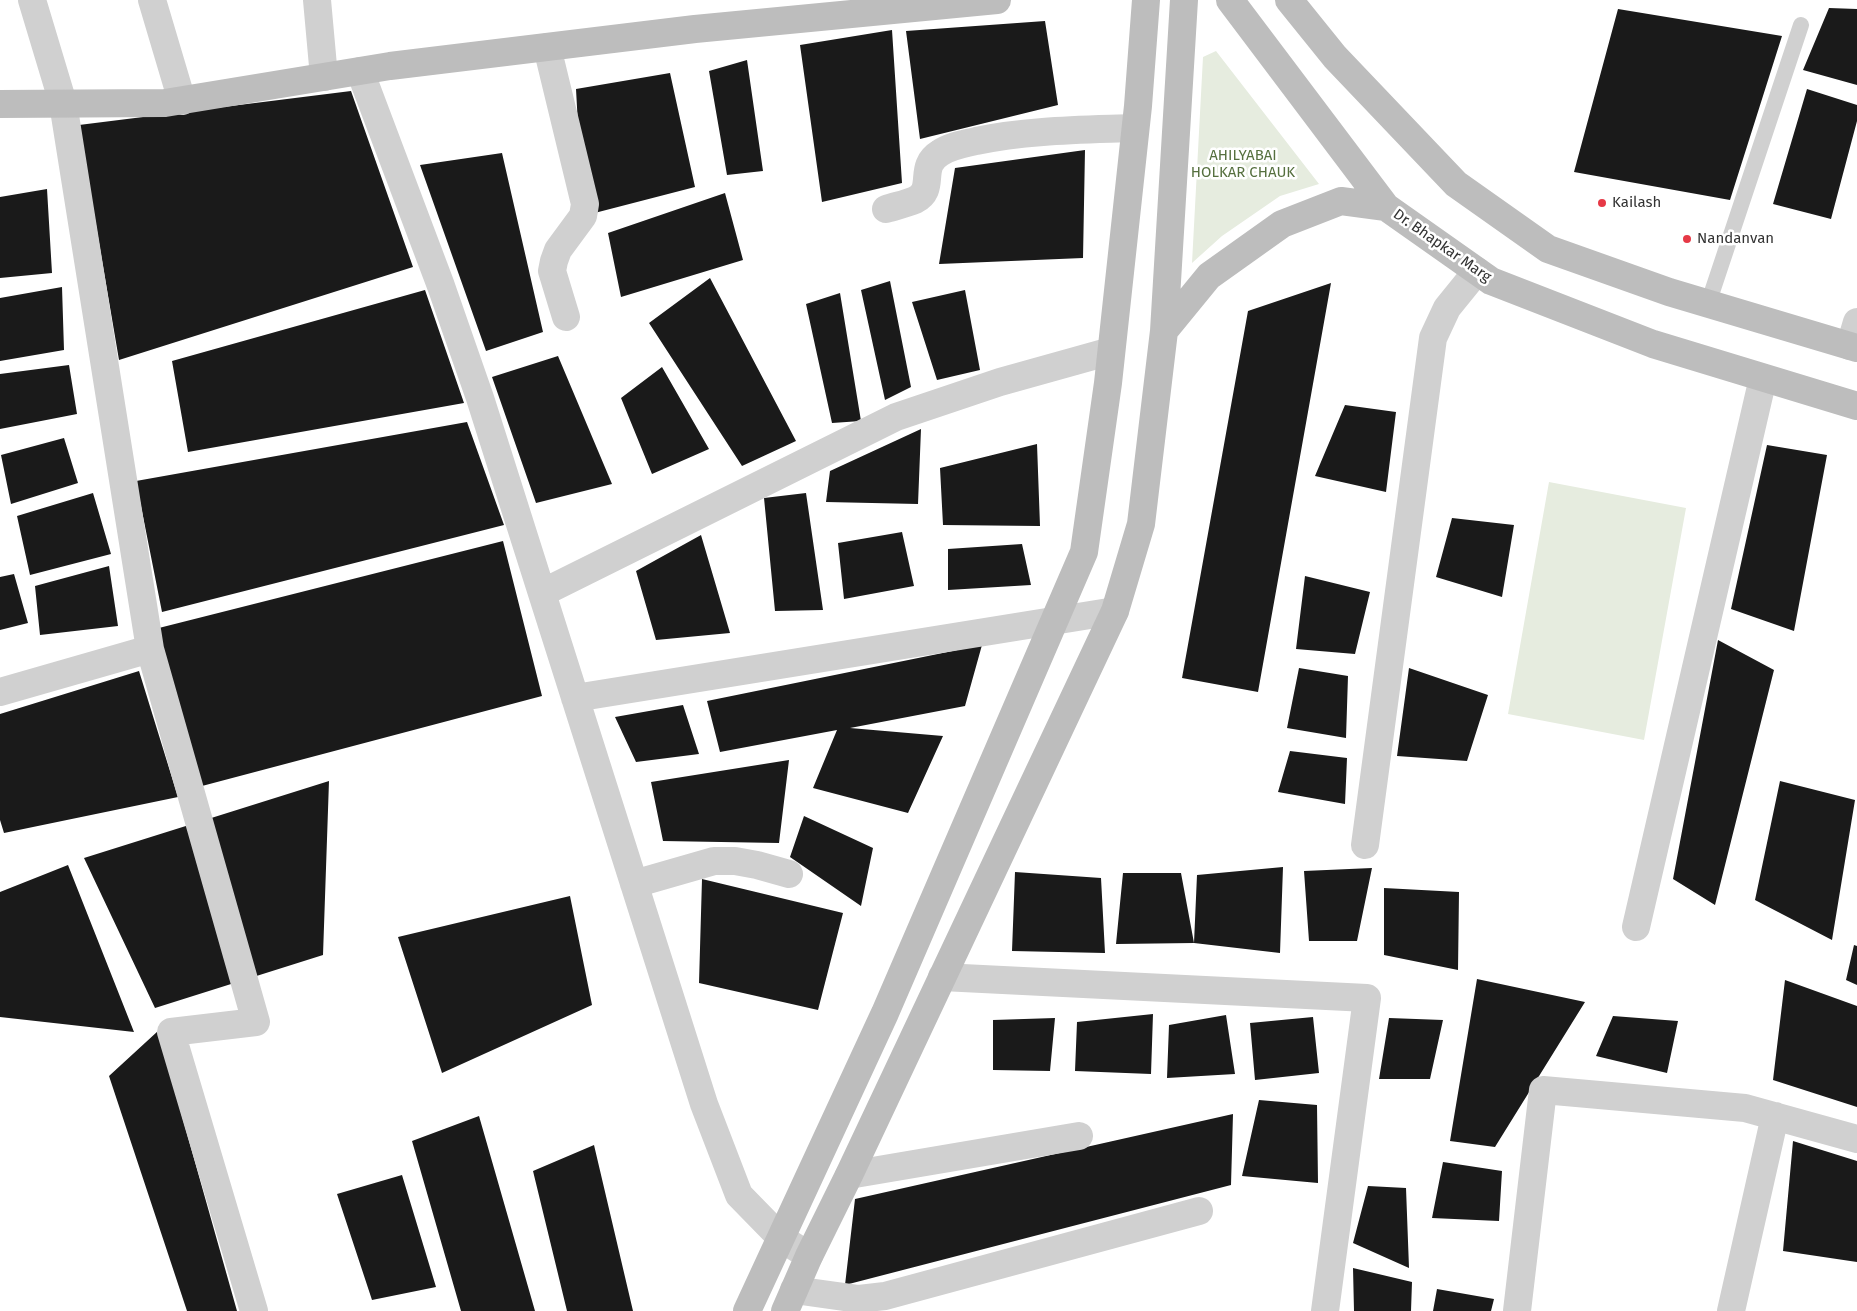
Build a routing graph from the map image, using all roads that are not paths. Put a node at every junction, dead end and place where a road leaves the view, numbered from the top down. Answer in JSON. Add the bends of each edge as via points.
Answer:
{"nodes":[{"id":1,"x":32,"y":0,"type":"edge"},
{"id":2,"x":152,"y":0,"type":"edge"},
{"id":3,"x":317,"y":0,"type":"edge"},
{"id":4,"x":997,"y":0,"type":"edge"},
{"id":5,"x":1146,"y":0,"type":"edge"},
{"id":6,"x":1184,"y":0,"type":"edge"},
{"id":7,"x":1230,"y":0,"type":"edge"},
{"id":8,"x":1289,"y":0,"type":"edge"},
{"id":9,"x":835,"y":7,"type":"edge"},
{"id":10,"x":1800,"y":24,"type":"dead end"},
{"id":11,"x":546,"y":47,"type":"junction"},
{"id":12,"x":360,"y":71,"type":"junction"},
{"id":13,"x":324,"y":77,"type":"junction"},
{"id":14,"x":182,"y":100,"type":"junction"},
{"id":15,"x":0,"y":104,"type":"edge"},
{"id":16,"x":63,"y":104,"type":"junction"},
{"id":17,"x":1135,"y":128,"type":"junction"},
{"id":18,"x":1386,"y":207,"type":"junction"},
{"id":19,"x":886,"y":209,"type":"dead end"},
{"id":20,"x":1476,"y":271,"type":"junction"},
{"id":21,"x":1708,"y":304,"type":"junction"},
{"id":22,"x":566,"y":317,"type":"dead end"},
{"id":23,"x":1164,"y":331,"type":"junction"},
{"id":24,"x":1855,"y":339,"type":"edge"},
{"id":25,"x":1111,"y":351,"type":"junction"},
{"id":26,"x":1764,"y":378,"type":"junction"},
{"id":27,"x":1857,"y":406,"type":"edge"},
{"id":28,"x":542,"y":593,"type":"junction"},
{"id":29,"x":1115,"y":611,"type":"junction"},
{"id":30,"x":1054,"y":621,"type":"junction"},
{"id":31,"x":150,"y":649,"type":"junction"},
{"id":32,"x":0,"y":692,"type":"edge"},
{"id":33,"x":575,"y":698,"type":"junction"},
{"id":34,"x":1365,"y":845,"type":"dead end"},
{"id":35,"x":789,"y":874,"type":"dead end"},
{"id":36,"x":634,"y":884,"type":"junction"},
{"id":37,"x":1636,"y":927,"type":"dead end"},
{"id":38,"x":942,"y":977,"type":"junction"},
{"id":39,"x":1775,"y":1116,"type":"junction"},
{"id":40,"x":1079,"y":1136,"type":"dead end"},
{"id":41,"x":1857,"y":1139,"type":"edge"},
{"id":42,"x":849,"y":1175,"type":"junction"},
{"id":43,"x":1199,"y":1211,"type":"dead end"},
{"id":44,"x":781,"y":1238,"type":"junction"},
{"id":45,"x":810,"y":1256,"type":"junction"},
{"id":46,"x":790,"y":1300,"type":"edge"},
{"id":47,"x":254,"y":1311,"type":"edge"},
{"id":48,"x":747,"y":1311,"type":"edge"},
{"id":49,"x":1325,"y":1311,"type":"edge"},
{"id":50,"x":1517,"y":1311,"type":"edge"},
{"id":51,"x":1732,"y":1311,"type":"edge"}],
"edges":[{"from":1,"to":16,"type":"street"},
{"from":2,"to":14,"type":"street"},
{"from":3,"to":13,"type":"street"},
{"from":4,"to":9,"type":"main road"},
{"from":5,"to":17,"type":"main road"},
{"from":6,"to":23,"type":"main road"},
{"from":7,"to":18,"type":"main road","name":"Dr. Bhapkar Marg"},
{"from":8,"to":21,"type":"main road","via":[[1335,57],[1456,184],[1548,249]]},
{"from":9,"to":11,"type":"main road","via":[[694,30]]},
{"from":10,"to":21,"type":"lane"},
{"from":11,"to":12,"type":"main road"},
{"from":11,"to":22,"type":"street","via":[[584,204],[583,216],[558,250],[552,271]]},
{"from":12,"to":13,"type":"main road"},
{"from":12,"to":28,"type":"street","via":[[441,286]]},
{"from":13,"to":14,"type":"main road"},
{"from":14,"to":16,"type":"main road"},
{"from":15,"to":16,"type":"main road"},
{"from":16,"to":31,"type":"street"},
{"from":17,"to":19,"type":"street","via":[[1059,131],[962,144],[932,158],[927,167],[927,187],[916,200]]},
{"from":17,"to":25,"type":"main road"},
{"from":18,"to":20,"type":"main road","name":"Dr. Bhapkar Marg"},
{"from":18,"to":23,"type":"main road","via":[[1342,200],[1282,224],[1209,276]]},
{"from":20,"to":26,"type":"main road","name":"Dr. Bhapkar Marg","via":[[1491,281],[1653,344]]},
{"from":20,"to":34,"type":"street","via":[[1447,308],[1433,338]]},
{"from":21,"to":24,"type":"main road"},
{"from":23,"to":29,"type":"main road","via":[[1140,524]]},
{"from":25,"to":28,"type":"street","via":[[1000,382],[896,417]]},
{"from":25,"to":30,"type":"main road","via":[[1084,552]]},
{"from":26,"to":27,"type":"main road","name":"Dr. Bhapkar Marg"},
{"from":26,"to":37,"type":"street"},
{"from":28,"to":33,"type":"street"},
{"from":29,"to":30,"type":"street"},
{"from":29,"to":38,"type":"main road"},
{"from":30,"to":33,"type":"street"},
{"from":30,"to":44,"type":"main road","via":[[885,1013]]},
{"from":31,"to":32,"type":"street"},
{"from":31,"to":47,"type":"street","via":[[256,1022],[170,1032]]},
{"from":33,"to":36,"type":"street"},
{"from":35,"to":36,"type":"street","via":[[749,863],[714,861]]},
{"from":36,"to":44,"type":"street","via":[[704,1104],[738,1195]]},
{"from":38,"to":42,"type":"main road"},
{"from":38,"to":49,"type":"street","via":[[1367,998]]},
{"from":39,"to":41,"type":"street"},
{"from":39,"to":50,"type":"street","via":[[1744,1108],[1543,1090]]},
{"from":39,"to":51,"type":"street"},
{"from":40,"to":42,"type":"street"},
{"from":42,"to":45,"type":"main road"},
{"from":43,"to":46,"type":"street","via":[[885,1296]]},
{"from":44,"to":45,"type":"street"},
{"from":44,"to":48,"type":"main road"},
{"from":45,"to":46,"type":"main road"}]}
